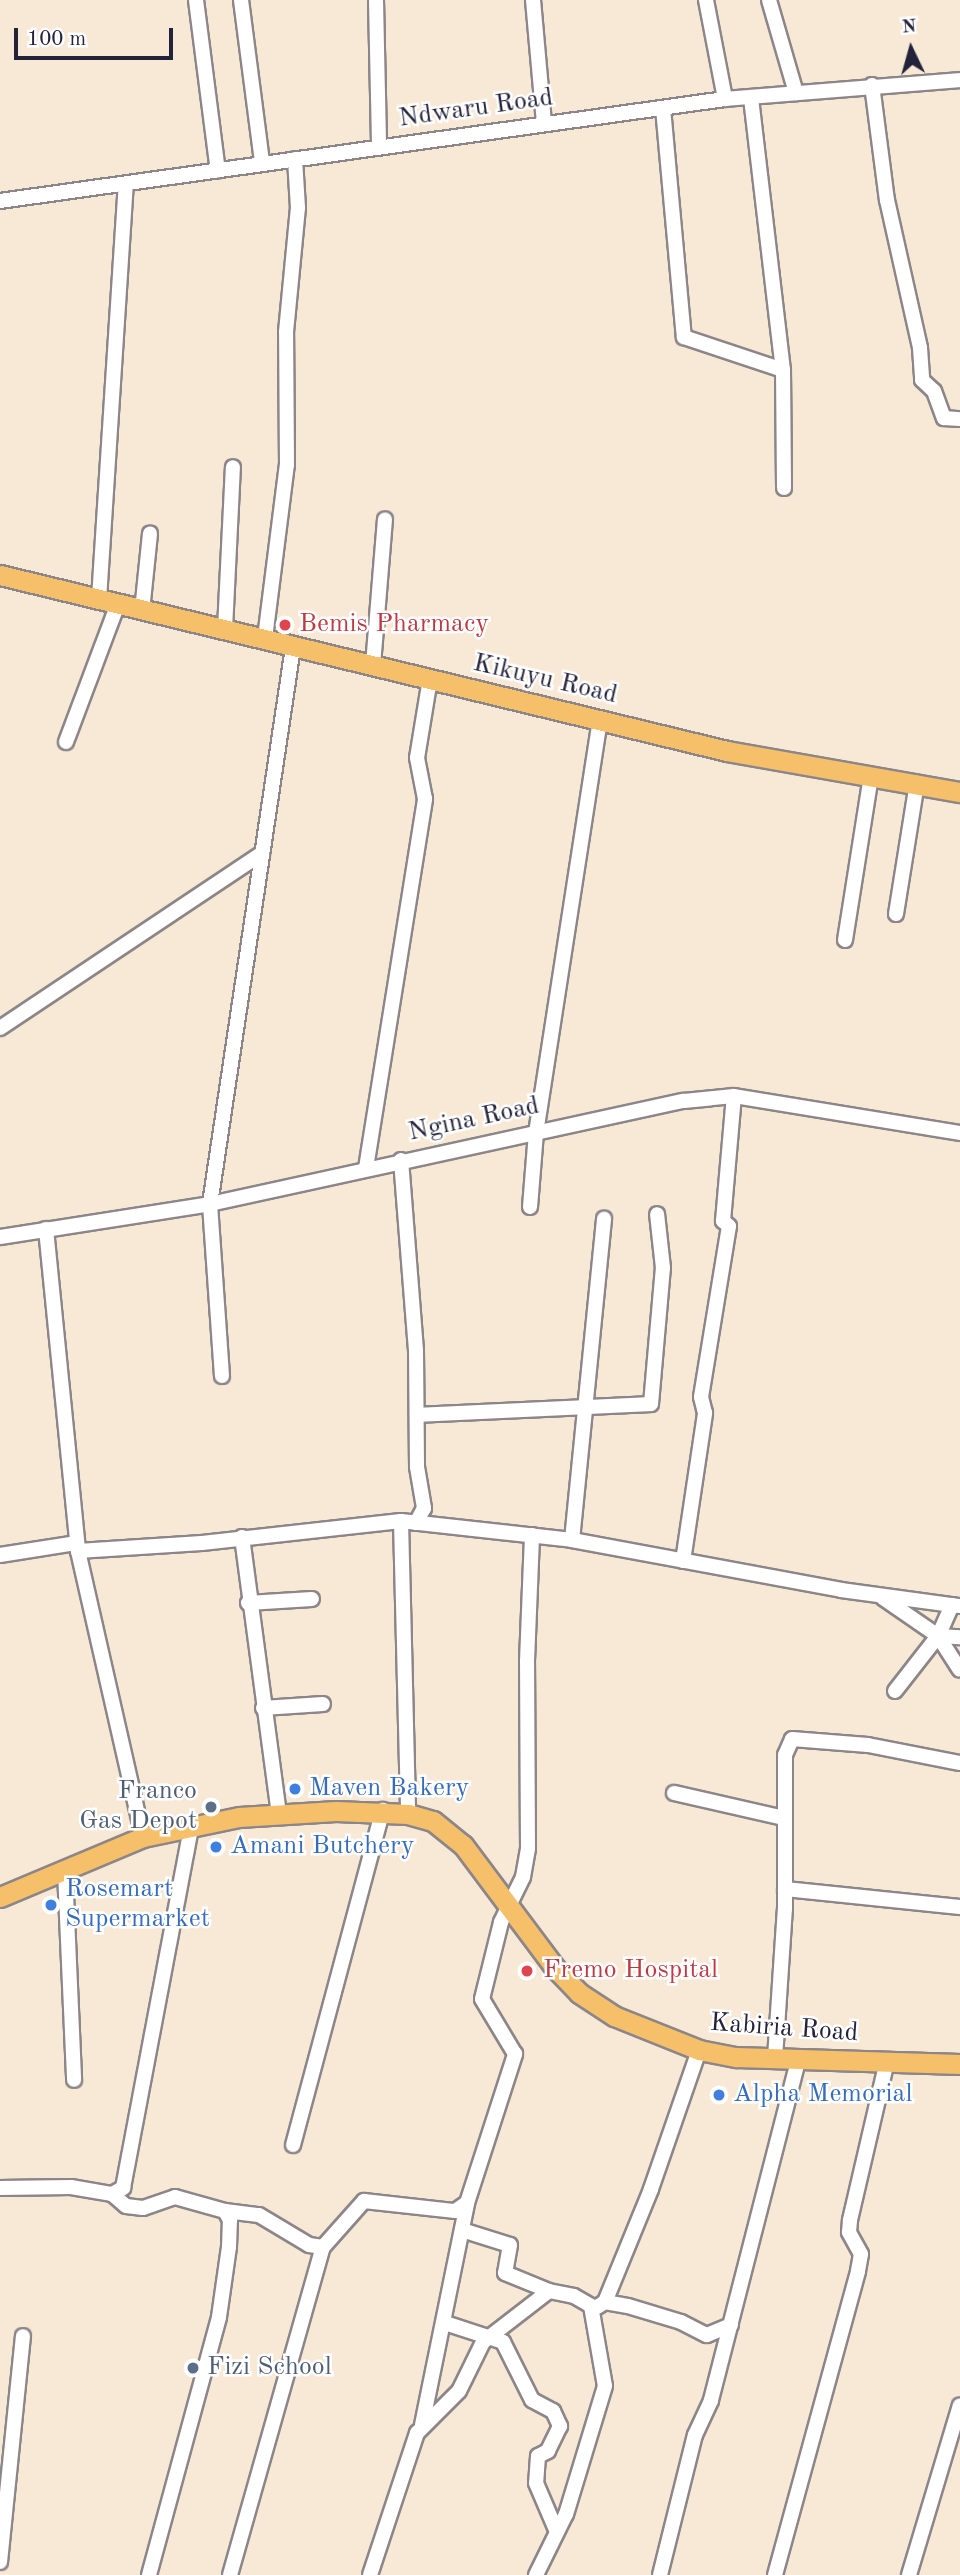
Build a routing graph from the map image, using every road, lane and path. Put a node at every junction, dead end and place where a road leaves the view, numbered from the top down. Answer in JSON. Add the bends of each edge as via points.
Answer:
{"nodes":[{"id":1,"x":196,"y":0,"type":"edge"},
{"id":2,"x":242,"y":0,"type":"edge"},
{"id":3,"x":376,"y":0,"type":"edge"},
{"id":4,"x":533,"y":0,"type":"edge"},
{"id":5,"x":706,"y":0,"type":"edge"},
{"id":6,"x":769,"y":0,"type":"edge"},
{"id":7,"x":960,"y":80,"type":"edge"},
{"id":8,"x":872,"y":85,"type":"junction"},
{"id":9,"x":796,"y":93,"type":"junction"},
{"id":10,"x":751,"y":98,"type":"junction"},
{"id":11,"x":725,"y":99,"type":"junction"},
{"id":12,"x":663,"y":108,"type":"junction"},
{"id":13,"x":544,"y":123,"type":"junction"},
{"id":14,"x":379,"y":147,"type":"junction"},
{"id":15,"x":295,"y":159,"type":"junction"},
{"id":16,"x":262,"y":162,"type":"junction"},
{"id":17,"x":218,"y":171,"type":"junction"},
{"id":18,"x":126,"y":185,"type":"junction"},
{"id":19,"x":0,"y":201,"type":"edge"},
{"id":20,"x":783,"y":370,"type":"junction"},
{"id":21,"x":960,"y":419,"type":"edge"},
{"id":22,"x":233,"y":467,"type":"dead end"},
{"id":23,"x":784,"y":488,"type":"dead end"},
{"id":24,"x":385,"y":519,"type":"dead end"},
{"id":25,"x":150,"y":533,"type":"dead end"},
{"id":26,"x":0,"y":575,"type":"edge"},
{"id":27,"x":108,"y":603,"type":"junction"},
{"id":28,"x":142,"y":611,"type":"junction"},
{"id":29,"x":225,"y":629,"type":"junction"},
{"id":30,"x":265,"y":638,"type":"junction"},
{"id":31,"x":293,"y":647,"type":"junction"},
{"id":32,"x":373,"y":664,"type":"junction"},
{"id":33,"x":430,"y":679,"type":"junction"},
{"id":34,"x":600,"y":719,"type":"junction"},
{"id":35,"x":65,"y":742,"type":"dead end"},
{"id":36,"x":871,"y":775,"type":"junction"},
{"id":37,"x":917,"y":783,"type":"junction"},
{"id":38,"x":960,"y":792,"type":"edge"},
{"id":39,"x":262,"y":853,"type":"junction"},
{"id":40,"x":896,"y":914,"type":"dead end"},
{"id":41,"x":845,"y":940,"type":"dead end"},
{"id":42,"x":0,"y":1028,"type":"edge"},
{"id":43,"x":734,"y":1096,"type":"junction"},
{"id":44,"x":536,"y":1133,"type":"junction"},
{"id":45,"x":960,"y":1133,"type":"edge"},
{"id":46,"x":401,"y":1160,"type":"junction"},
{"id":47,"x":366,"y":1167,"type":"junction"},
{"id":48,"x":210,"y":1204,"type":"junction"},
{"id":49,"x":530,"y":1207,"type":"dead end"},
{"id":50,"x":657,"y":1214,"type":"dead end"},
{"id":51,"x":604,"y":1219,"type":"dead end"},
{"id":52,"x":46,"y":1229,"type":"junction"},
{"id":53,"x":0,"y":1237,"type":"edge"},
{"id":54,"x":222,"y":1376,"type":"dead end"},
{"id":55,"x":585,"y":1407,"type":"junction"},
{"id":56,"x":417,"y":1415,"type":"junction"},
{"id":57,"x":401,"y":1521,"type":"junction"},
{"id":58,"x":416,"y":1523,"type":"junction"},
{"id":59,"x":532,"y":1535,"type":"junction"},
{"id":60,"x":242,"y":1536,"type":"junction"},
{"id":61,"x":572,"y":1540,"type":"junction"},
{"id":62,"x":78,"y":1547,"type":"junction"},
{"id":63,"x":0,"y":1555,"type":"edge"},
{"id":64,"x":683,"y":1561,"type":"junction"},
{"id":65,"x":879,"y":1595,"type":"junction"},
{"id":66,"x":312,"y":1600,"type":"dead end"},
{"id":67,"x":248,"y":1603,"type":"junction"},
{"id":68,"x":956,"y":1606,"type":"edge"},
{"id":69,"x":938,"y":1636,"type":"junction"},
{"id":70,"x":960,"y":1637,"type":"edge"},
{"id":71,"x":958,"y":1665,"type":"edge"},
{"id":72,"x":895,"y":1690,"type":"dead end"},
{"id":73,"x":323,"y":1704,"type":"dead end"},
{"id":74,"x":263,"y":1707,"type":"junction"},
{"id":75,"x":960,"y":1763,"type":"edge"},
{"id":76,"x":674,"y":1793,"type":"dead end"},
{"id":77,"x":383,"y":1810,"type":"junction"},
{"id":78,"x":408,"y":1814,"type":"junction"},
{"id":79,"x":279,"y":1815,"type":"junction"},
{"id":80,"x":784,"y":1818,"type":"junction"},
{"id":81,"x":191,"y":1827,"type":"junction"},
{"id":82,"x":143,"y":1837,"type":"junction"},
{"id":83,"x":65,"y":1871,"type":"junction"},
{"id":84,"x":785,"y":1889,"type":"junction"},
{"id":85,"x":0,"y":1896,"type":"edge"},
{"id":86,"x":509,"y":1904,"type":"junction"},
{"id":87,"x":960,"y":1907,"type":"edge"},
{"id":88,"x":699,"y":2050,"type":"junction"},
{"id":89,"x":775,"y":2058,"type":"junction"},
{"id":90,"x":799,"y":2058,"type":"junction"},
{"id":91,"x":887,"y":2061,"type":"junction"},
{"id":92,"x":960,"y":2064,"type":"edge"},
{"id":93,"x":74,"y":2080,"type":"dead end"},
{"id":94,"x":293,"y":2145,"type":"dead end"},
{"id":95,"x":0,"y":2188,"type":"edge"},
{"id":96,"x":112,"y":2194,"type":"junction"},
{"id":97,"x":467,"y":2203,"type":"junction"},
{"id":98,"x":225,"y":2211,"type":"junction"},
{"id":99,"x":462,"y":2230,"type":"junction"},
{"id":100,"x":323,"y":2247,"type":"junction"},
{"id":101,"x":549,"y":2291,"type":"junction"},
{"id":102,"x":605,"y":2302,"type":"junction"},
{"id":103,"x":592,"y":2310,"type":"junction"},
{"id":104,"x":445,"y":2323,"type":"junction"},
{"id":105,"x":731,"y":2325,"type":"junction"},
{"id":106,"x":23,"y":2336,"type":"dead end"},
{"id":107,"x":488,"y":2337,"type":"junction"},
{"id":108,"x":959,"y":2414,"type":"edge"},
{"id":109,"x":422,"y":2427,"type":"junction"},
{"id":110,"x":557,"y":2532,"type":"junction"},
{"id":111,"x":0,"y":2562,"type":"edge"},
{"id":112,"x":149,"y":2575,"type":"edge"},
{"id":113,"x":230,"y":2575,"type":"edge"},
{"id":114,"x":370,"y":2575,"type":"edge"},
{"id":115,"x":536,"y":2575,"type":"edge"},
{"id":116,"x":660,"y":2575,"type":"edge"},
{"id":117,"x":775,"y":2575,"type":"edge"},
{"id":118,"x":909,"y":2575,"type":"edge"}],
"edges":[{"from":1,"to":17,"type":"street"},
{"from":2,"to":16,"type":"street"},
{"from":3,"to":14,"type":"street"},
{"from":4,"to":13,"type":"street"},
{"from":5,"to":11,"type":"street"},
{"from":6,"to":9,"type":"street"},
{"from":7,"to":8,"type":"street","name":"Ndwaru Road"},
{"from":8,"to":9,"type":"street","name":"Ndwaru Road"},
{"from":8,"to":21,"type":"street","via":[[887,200],[920,348],[922,380],[933,391],[944,418]]},
{"from":9,"to":10,"type":"street","name":"Ndwaru Road"},
{"from":10,"to":11,"type":"street","name":"Ndwaru Road"},
{"from":10,"to":20,"type":"street"},
{"from":11,"to":12,"type":"street","name":"Ndwaru Road"},
{"from":12,"to":13,"type":"street","name":"Ndwaru Road"},
{"from":12,"to":20,"type":"street","via":[[684,337]]},
{"from":13,"to":14,"type":"street","name":"Ndwaru Road"},
{"from":14,"to":15,"type":"street","name":"Ndwaru Road"},
{"from":15,"to":16,"type":"street","name":"Ndwaru Road"},
{"from":15,"to":30,"type":"street","via":[[298,208],[286,332],[287,466]]},
{"from":16,"to":17,"type":"street","name":"Ndwaru Road"},
{"from":17,"to":18,"type":"street","name":"Ndwaru Road"},
{"from":18,"to":19,"type":"street","name":"Ndwaru Road"},
{"from":18,"to":27,"type":"street"},
{"from":20,"to":23,"type":"street"},
{"from":22,"to":29,"type":"street"},
{"from":24,"to":32,"type":"street"},
{"from":25,"to":28,"type":"street"},
{"from":26,"to":27,"type":"main road","name":"Kikuyu Road"},
{"from":27,"to":28,"type":"main road","name":"Kikuyu Road"},
{"from":27,"to":35,"type":"street"},
{"from":28,"to":29,"type":"main road","name":"Kikuyu Road"},
{"from":29,"to":30,"type":"main road","name":"Kikuyu Road"},
{"from":30,"to":31,"type":"main road","name":"Kikuyu Road"},
{"from":31,"to":32,"type":"main road","name":"Kikuyu Road"},
{"from":31,"to":39,"type":"street"},
{"from":32,"to":33,"type":"main road","name":"Kikuyu Road"},
{"from":33,"to":34,"type":"main road","name":"Kikuyu Road"},
{"from":33,"to":47,"type":"street","via":[[417,758],[425,799]]},
{"from":34,"to":36,"type":"main road","name":"Kikuyu Road","via":[[727,751]]},
{"from":34,"to":44,"type":"street"},
{"from":36,"to":37,"type":"main road","name":"Kikuyu Road"},
{"from":36,"to":41,"type":"street"},
{"from":37,"to":38,"type":"main road","name":"Kikuyu Road"},
{"from":37,"to":40,"type":"street"},
{"from":39,"to":42,"type":"street"},
{"from":39,"to":48,"type":"street"},
{"from":43,"to":44,"type":"street","name":"Ngina Road","via":[[684,1101]]},
{"from":43,"to":45,"type":"street","name":"Ngina Road"},
{"from":43,"to":64,"type":"street","via":[[723,1221],[729,1226],[701,1397],[705,1413]]},
{"from":44,"to":46,"type":"street","name":"Ngina Road"},
{"from":44,"to":49,"type":"street"},
{"from":46,"to":47,"type":"street","name":"Ngina Road"},
{"from":46,"to":56,"type":"street"},
{"from":47,"to":48,"type":"street","name":"Ngina Road"},
{"from":48,"to":52,"type":"street","name":"Ngina Road"},
{"from":48,"to":54,"type":"street"},
{"from":50,"to":55,"type":"street","via":[[663,1268],[651,1404]]},
{"from":51,"to":55,"type":"street"},
{"from":52,"to":53,"type":"street","name":"Ngina Road"},
{"from":52,"to":62,"type":"street"},
{"from":55,"to":56,"type":"street"},
{"from":55,"to":61,"type":"street"},
{"from":56,"to":58,"type":"street","via":[[417,1467],[424,1507]]},
{"from":57,"to":58,"type":"street"},
{"from":57,"to":60,"type":"street"},
{"from":57,"to":78,"type":"street"},
{"from":58,"to":59,"type":"street"},
{"from":59,"to":61,"type":"street"},
{"from":59,"to":86,"type":"street","via":[[528,1848],[523,1877]]},
{"from":60,"to":62,"type":"street"},
{"from":60,"to":67,"type":"street"},
{"from":61,"to":64,"type":"street"},
{"from":62,"to":63,"type":"street"},
{"from":62,"to":82,"type":"street"},
{"from":64,"to":65,"type":"street"},
{"from":65,"to":68,"type":"street"},
{"from":65,"to":69,"type":"street"},
{"from":66,"to":67,"type":"street"},
{"from":67,"to":74,"type":"street"},
{"from":68,"to":69,"type":"street"},
{"from":69,"to":70,"type":"street"},
{"from":69,"to":71,"type":"street"},
{"from":69,"to":72,"type":"street"},
{"from":73,"to":74,"type":"street"},
{"from":74,"to":79,"type":"street"},
{"from":75,"to":80,"type":"street","via":[[797,1736],[785,1755]]},
{"from":76,"to":80,"type":"street"},
{"from":77,"to":78,"type":"main road","name":"Kabiria Road"},
{"from":77,"to":79,"type":"main road","name":"Kabiria Road"},
{"from":77,"to":94,"type":"street"},
{"from":78,"to":86,"type":"main road","name":"Kabiria Road","via":[[433,1821],[463,1845]]},
{"from":79,"to":81,"type":"main road","name":"Kabiria Road"},
{"from":80,"to":84,"type":"street"},
{"from":81,"to":82,"type":"main road","name":"Kabiria Road"},
{"from":81,"to":96,"type":"street","via":[[123,2188]]},
{"from":82,"to":83,"type":"main road","name":"Kabiria Road"},
{"from":83,"to":85,"type":"main road","name":"Kabiria Road"},
{"from":83,"to":93,"type":"street"},
{"from":84,"to":87,"type":"street"},
{"from":84,"to":89,"type":"street"},
{"from":86,"to":88,"type":"main road","name":"Kabiria Road","via":[[579,1993],[614,2016]]},
{"from":86,"to":97,"type":"street","via":[[482,1998],[515,2054]]},
{"from":88,"to":89,"type":"main road","name":"Kabiria Road"},
{"from":88,"to":102,"type":"street","via":[[652,2189]]},
{"from":89,"to":90,"type":"main road","name":"Kabiria Road"},
{"from":90,"to":91,"type":"main road","name":"Kabiria Road"},
{"from":90,"to":105,"type":"street"},
{"from":91,"to":92,"type":"main road","name":"Kabiria Road"},
{"from":91,"to":117,"type":"street","via":[[850,2220],[849,2232],[860,2254],[858,2271]]},
{"from":95,"to":96,"type":"street","via":[[71,2187]]},
{"from":96,"to":98,"type":"street","via":[[126,2206],[144,2208],[175,2197]]},
{"from":97,"to":99,"type":"street"},
{"from":97,"to":100,"type":"street","via":[[455,2211],[363,2201]]},
{"from":98,"to":100,"type":"street","via":[[259,2215],[309,2245]]},
{"from":98,"to":112,"type":"street","via":[[230,2220],[229,2247],[219,2317]]},
{"from":99,"to":101,"type":"street","via":[[510,2245],[505,2273]]},
{"from":99,"to":104,"type":"street"},
{"from":100,"to":113,"type":"street"},
{"from":101,"to":103,"type":"street","via":[[574,2296]]},
{"from":101,"to":107,"type":"street"},
{"from":102,"to":103,"type":"street"},
{"from":102,"to":105,"type":"street","via":[[661,2315],[707,2336]]},
{"from":103,"to":110,"type":"street","via":[[605,2386],[603,2401]]},
{"from":104,"to":107,"type":"street"},
{"from":104,"to":109,"type":"street"},
{"from":105,"to":116,"type":"street","via":[[711,2400],[695,2435]]},
{"from":106,"to":111,"type":"street"},
{"from":107,"to":109,"type":"street","via":[[459,2391]]},
{"from":107,"to":110,"type":"street","via":[[503,2342],[532,2400],[553,2411],[560,2426],[548,2452],[538,2456],[536,2483]]},
{"from":108,"to":118,"type":"street"},
{"from":109,"to":114,"type":"street"},
{"from":110,"to":115,"type":"street"}]}
